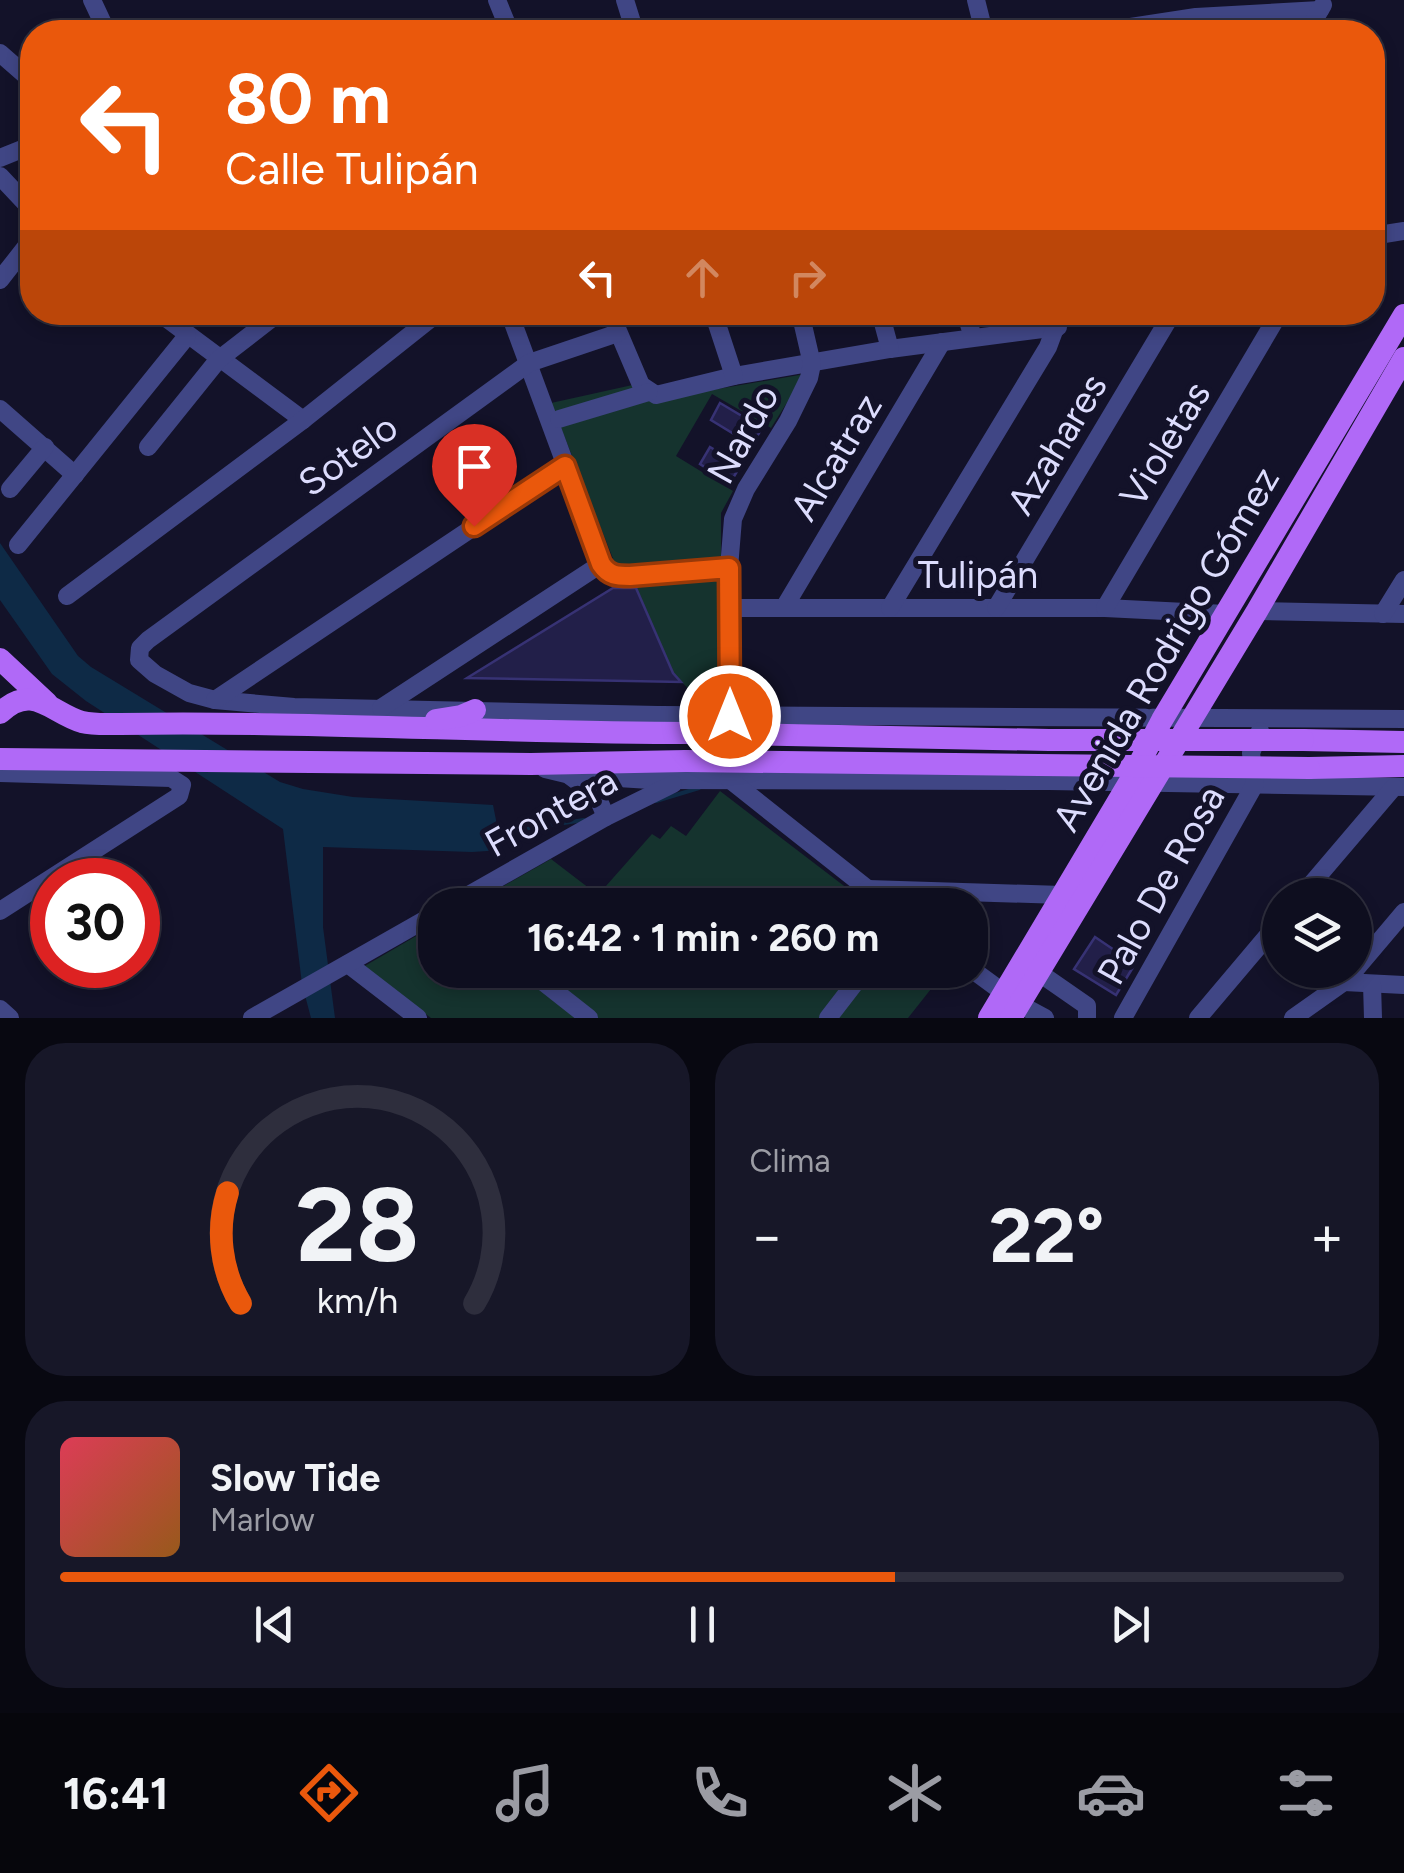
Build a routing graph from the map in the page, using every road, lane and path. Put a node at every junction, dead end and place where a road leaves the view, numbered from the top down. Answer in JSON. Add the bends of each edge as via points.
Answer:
{"nodes":[{"id":1,"x":1323,"y":5,"type":"edge"},
{"id":2,"x":1176,"y":20,"type":"edge"},
{"id":3,"x":0,"y":53,"type":"edge"},
{"id":4,"x":20,"y":71,"type":"edge"},
{"id":5,"x":0,"y":176,"type":"edge"},
{"id":6,"x":20,"y":197,"type":"edge"},
{"id":7,"x":20,"y":254,"type":"edge"},
{"id":8,"x":0,"y":280,"type":"edge"},
{"id":9,"x":1404,"y":316,"type":"edge"},
{"id":10,"x":174,"y":325,"type":"edge"},
{"id":11,"x":263,"y":325,"type":"edge"},
{"id":12,"x":423,"y":325,"type":"edge"},
{"id":13,"x":515,"y":325,"type":"edge"},
{"id":14,"x":615,"y":325,"type":"edge"},
{"id":15,"x":717,"y":325,"type":"edge"},
{"id":16,"x":803,"y":325,"type":"edge"},
{"id":17,"x":884,"y":325,"type":"edge"},
{"id":18,"x":968,"y":325,"type":"edge"},
{"id":19,"x":1036,"y":325,"type":"edge"},
{"id":20,"x":1057,"y":325,"type":"edge"},
{"id":21,"x":1165,"y":325,"type":"edge"},
{"id":22,"x":1272,"y":325,"type":"edge"},
{"id":23,"x":618,"y":333,"type":"junction"},
{"id":24,"x":187,"y":336,"type":"junction"},
{"id":25,"x":972,"y":338,"type":"junction"},
{"id":26,"x":942,"y":342,"type":"junction"},
{"id":27,"x":890,"y":349,"type":"junction"},
{"id":28,"x":1404,"y":358,"type":"edge"},
{"id":29,"x":218,"y":360,"type":"junction"},
{"id":30,"x":529,"y":364,"type":"junction"},
{"id":31,"x":812,"y":364,"type":"junction"},
{"id":32,"x":734,"y":376,"type":"junction"},
{"id":33,"x":645,"y":388,"type":"junction"},
{"id":34,"x":0,"y":409,"type":"edge"},
{"id":35,"x":559,"y":419,"type":"dead end"},
{"id":36,"x":303,"y":420,"type":"junction"},
{"id":37,"x":45,"y":447,"type":"junction"},
{"id":38,"x":148,"y":448,"type":"dead end"},
{"id":39,"x":565,"y":466,"type":"junction"},
{"id":40,"x":75,"y":475,"type":"junction"},
{"id":41,"x":10,"y":490,"type":"dead end"},
{"id":42,"x":18,"y":545,"type":"dead end"},
{"id":43,"x":603,"y":567,"type":"junction"},
{"id":44,"x":729,"y":568,"type":"junction"},
{"id":45,"x":1404,"y":580,"type":"edge"},
{"id":46,"x":67,"y":596,"type":"dead end"},
{"id":47,"x":786,"y":606,"type":"junction"},
{"id":48,"x":730,"y":608,"type":"junction"},
{"id":49,"x":890,"y":608,"type":"junction"},
{"id":50,"x":996,"y":608,"type":"junction"},
{"id":51,"x":1105,"y":608,"type":"junction"},
{"id":52,"x":1257,"y":611,"type":"junction"},
{"id":53,"x":1226,"y":614,"type":"junction"},
{"id":54,"x":1384,"y":614,"type":"junction"},
{"id":55,"x":1404,"y":614,"type":"edge"},
{"id":56,"x":0,"y":659,"type":"edge"},
{"id":57,"x":47,"y":703,"type":"junction"},
{"id":58,"x":381,"y":708,"type":"junction"},
{"id":59,"x":476,"y":710,"type":"junction"},
{"id":60,"x":212,"y":711,"type":"junction"},
{"id":61,"x":0,"y":713,"type":"edge"},
{"id":62,"x":730,"y":716,"type":"junction"},
{"id":63,"x":1056,"y":718,"type":"junction"},
{"id":64,"x":1268,"y":719,"type":"junction"},
{"id":65,"x":1404,"y":719,"type":"edge"},
{"id":66,"x":1162,"y":720,"type":"junction"},
{"id":67,"x":1191,"y":720,"type":"junction"},
{"id":68,"x":400,"y":729,"type":"junction"},
{"id":69,"x":1404,"y":742,"type":"edge"},
{"id":70,"x":1,"y":761,"type":"edge"},
{"id":71,"x":530,"y":764,"type":"junction"},
{"id":72,"x":684,"y":770,"type":"junction"},
{"id":73,"x":570,"y":775,"type":"junction"},
{"id":74,"x":730,"y":779,"type":"junction"},
{"id":75,"x":1401,"y":780,"type":"edge"},
{"id":76,"x":1050,"y":781,"type":"junction"},
{"id":77,"x":1141,"y":783,"type":"junction"},
{"id":78,"x":1255,"y":784,"type":"junction"},
{"id":79,"x":606,"y":817,"type":"junction"},
{"id":80,"x":1317,"y":878,"type":"edge"},
{"id":81,"x":481,"y":888,"type":"edge"},
{"id":82,"x":866,"y":888,"type":"edge"},
{"id":83,"x":988,"y":892,"type":"edge"},
{"id":84,"x":1062,"y":894,"type":"junction"},
{"id":85,"x":0,"y":911,"type":"edge"},
{"id":86,"x":1404,"y":912,"type":"edge"},
{"id":87,"x":418,"y":924,"type":"edge"},
{"id":88,"x":1262,"y":942,"type":"edge"},
{"id":89,"x":1372,"y":949,"type":"edge"},
{"id":90,"x":348,"y":964,"type":"junction"},
{"id":91,"x":1038,"y":972,"type":"junction"},
{"id":92,"x":988,"y":984,"type":"edge"},
{"id":93,"x":1372,"y":984,"type":"joint"},
{"id":94,"x":1404,"y":985,"type":"edge"},
{"id":95,"x":551,"y":988,"type":"edge"},
{"id":96,"x":851,"y":988,"type":"edge"},
{"id":97,"x":1333,"y":988,"type":"edge"},
{"id":98,"x":1011,"y":1005,"type":"edge"},
{"id":99,"x":0,"y":1008,"type":"edge"},
{"id":100,"x":10,"y":1018,"type":"edge"},
{"id":101,"x":252,"y":1018,"type":"edge"},
{"id":102,"x":418,"y":1018,"type":"edge"},
{"id":103,"x":589,"y":1018,"type":"edge"},
{"id":104,"x":828,"y":1018,"type":"edge"},
{"id":105,"x":989,"y":1018,"type":"edge"},
{"id":106,"x":1045,"y":1018,"type":"edge"},
{"id":107,"x":1086,"y":1018,"type":"edge"},
{"id":108,"x":1123,"y":1018,"type":"edge"},
{"id":109,"x":1198,"y":1018,"type":"edge"},
{"id":110,"x":1294,"y":1018,"type":"edge"},
{"id":111,"x":1373,"y":1018,"type":"edge"}],
"edges":[{"from":1,"to":2,"type":"street"},
{"from":3,"to":4,"type":"street"},
{"from":5,"to":6,"type":"street"},
{"from":7,"to":8,"type":"street"},
{"from":9,"to":53,"type":"main road","name":"Avenida Rodrigo Gómez"},
{"from":10,"to":24,"type":"street"},
{"from":11,"to":29,"type":"street"},
{"from":12,"to":36,"type":"street"},
{"from":13,"to":30,"type":"street"},
{"from":14,"to":23,"type":"street"},
{"from":15,"to":32,"type":"street"},
{"from":16,"to":31,"type":"street"},
{"from":17,"to":27,"type":"street"},
{"from":18,"to":25,"type":"street"},
{"from":19,"to":25,"type":"street"},
{"from":20,"to":49,"type":"street"},
{"from":21,"to":50,"type":"street","name":"Azahares"},
{"from":22,"to":51,"type":"street","name":"Violetas"},
{"from":23,"to":30,"type":"street","name":"Sotelo"},
{"from":23,"to":33,"type":"street"},
{"from":24,"to":29,"type":"street"},
{"from":24,"to":40,"type":"street"},
{"from":25,"to":26,"type":"street"},
{"from":26,"to":27,"type":"street"},
{"from":26,"to":47,"type":"street","name":"Alcatraz"},
{"from":27,"to":31,"type":"street"},
{"from":28,"to":52,"type":"main road","name":"Avenida Rodrigo Gómez"},
{"from":29,"to":36,"type":"street"},
{"from":29,"to":38,"type":"street"},
{"from":30,"to":39,"type":"street"},
{"from":30,"to":60,"type":"street","name":"Sotelo","via":[[140,648],[139,660]]},
{"from":31,"to":32,"type":"street"},
{"from":31,"to":44,"type":"street","name":"Nardo","via":[[805,390],[739,504]]},
{"from":32,"to":33,"type":"street","via":[[664,394]]},
{"from":33,"to":35,"type":"street"},
{"from":34,"to":37,"type":"street"},
{"from":36,"to":46,"type":"street"},
{"from":37,"to":40,"type":"street"},
{"from":37,"to":41,"type":"street"},
{"from":39,"to":43,"type":"street"},
{"from":39,"to":60,"type":"street"},
{"from":40,"to":42,"type":"street"},
{"from":43,"to":44,"type":"street","via":[[614,576]]},
{"from":43,"to":58,"type":"street"},
{"from":44,"to":48,"type":"street","name":"Nardo"},
{"from":45,"to":54,"type":"street"},
{"from":47,"to":48,"type":"street","name":"Tulipán"},
{"from":47,"to":49,"type":"street","name":"Tulipán"},
{"from":48,"to":62,"type":"street","name":"Nardo"},
{"from":49,"to":50,"type":"street","name":"Tulipán"},
{"from":50,"to":51,"type":"street","name":"Tulipán"},
{"from":51,"to":53,"type":"street","name":"Tulipán"},
{"from":52,"to":54,"type":"street"},
{"from":52,"to":67,"type":"main road","name":"Avenida Rodrigo Gómez"},
{"from":53,"to":66,"type":"main road","name":"Avenida Rodrigo Gómez"},
{"from":54,"to":55,"type":"street"},
{"from":56,"to":57,"type":"main road"},
{"from":57,"to":60,"type":"main road","via":[[80,721],[106,724]]},
{"from":57,"to":61,"type":"main road","via":[[31,699]]},
{"from":58,"to":59,"type":"street"},
{"from":58,"to":60,"type":"street"},
{"from":59,"to":62,"type":"street"},
{"from":59,"to":68,"type":"main road"},
{"from":60,"to":68,"type":"main road"},
{"from":62,"to":63,"type":"street"},
{"from":63,"to":66,"type":"street"},
{"from":63,"to":76,"type":"street","via":[[1066,732],[1068,756]]},
{"from":64,"to":65,"type":"street"},
{"from":64,"to":67,"type":"street"},
{"from":64,"to":78,"type":"street","via":[[1251,753]]},
{"from":66,"to":67,"type":"street"},
{"from":66,"to":77,"type":"main road","name":"Avenida Rodrigo Gómez"},
{"from":67,"to":77,"type":"main road","name":"Avenida Rodrigo Gómez"},
{"from":68,"to":69,"type":"main road","bridge":true},
{"from":70,"to":71,"type":"main road"},
{"from":70,"to":85,"type":"street","via":[[171,778],[182,785],[179,796]]},
{"from":71,"to":72,"type":"main road"},
{"from":71,"to":73,"type":"street"},
{"from":72,"to":73,"type":"street"},
{"from":72,"to":74,"type":"street"},
{"from":72,"to":75,"type":"main road","bridge":true,"via":[[1308,768]]},
{"from":72,"to":79,"type":"street","name":"Frontera"},
{"from":73,"to":79,"type":"street","via":[[597,796]]},
{"from":74,"to":76,"type":"street"},
{"from":74,"to":82,"type":"street"},
{"from":75,"to":78,"type":"street"},
{"from":75,"to":80,"type":"street"},
{"from":76,"to":77,"type":"street"},
{"from":77,"to":78,"type":"street"},
{"from":77,"to":84,"type":"main road","name":"Avenida Rodrigo Gómez"},
{"from":77,"to":91,"type":"main road","name":"Avenida Rodrigo Gómez"},
{"from":78,"to":108,"type":"street","name":"Palo De Rosa"},
{"from":79,"to":81,"type":"street","name":"Frontera"},
{"from":83,"to":84,"type":"street"},
{"from":84,"to":98,"type":"main road","name":"Avenida Rodrigo Gómez"},
{"from":86,"to":89,"type":"street"},
{"from":87,"to":90,"type":"street"},
{"from":88,"to":109,"type":"street"},
{"from":90,"to":101,"type":"street"},
{"from":90,"to":102,"type":"street"},
{"from":91,"to":98,"type":"main road","name":"Avenida Rodrigo Gómez"},
{"from":91,"to":107,"type":"street","via":[[1087,1006]]},
{"from":92,"to":98,"type":"street"},
{"from":93,"to":94,"type":"street"},
{"from":93,"to":111,"type":"street"},
{"from":95,"to":103,"type":"street"},
{"from":96,"to":104,"type":"street"},
{"from":97,"to":110,"type":"street"},
{"from":98,"to":105,"type":"main road","name":"Avenida Rodrigo Gómez"},
{"from":98,"to":106,"type":"street"},
{"from":99,"to":100,"type":"street"}]}
